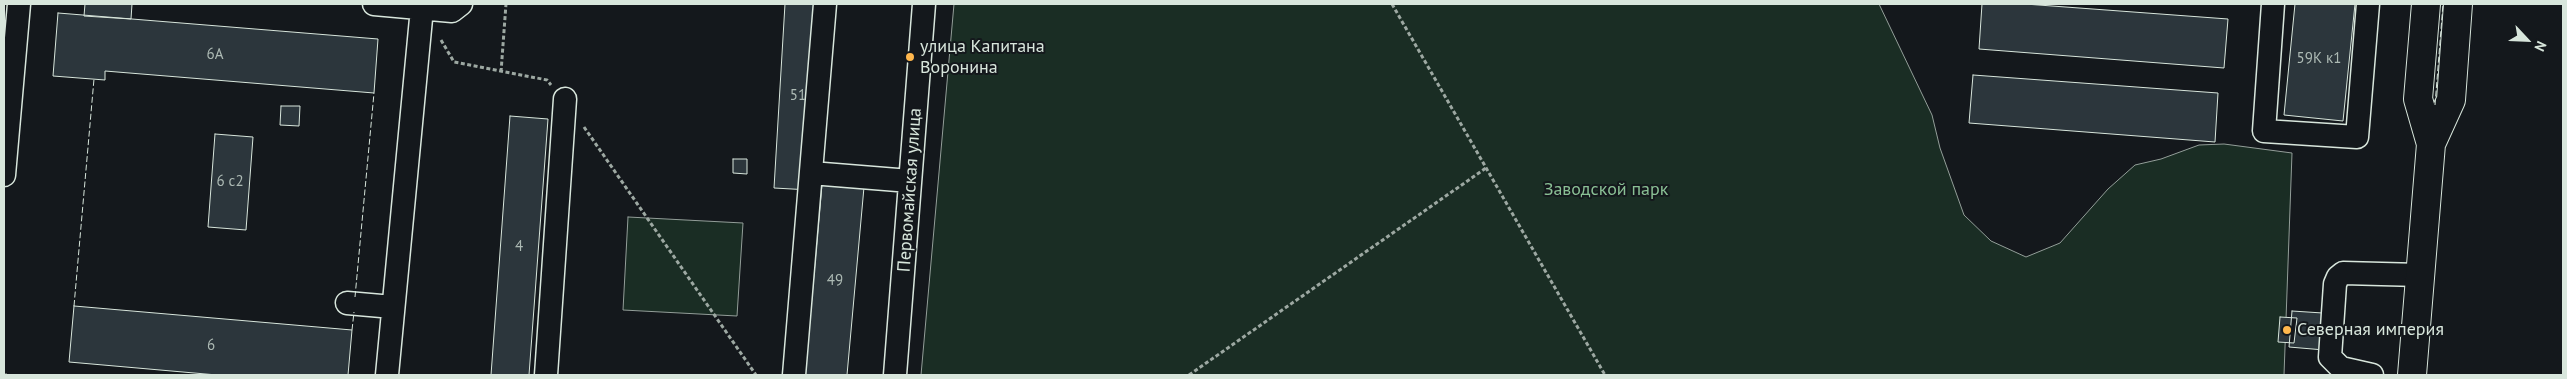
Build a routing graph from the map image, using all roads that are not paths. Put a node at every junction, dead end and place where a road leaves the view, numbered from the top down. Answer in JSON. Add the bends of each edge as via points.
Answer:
{"nodes":[{"id":1,"x":19,"y":4,"type":"edge"},
{"id":2,"x":374,"y":4,"type":"edge"},
{"id":3,"x":460,"y":4,"type":"edge"},
{"id":4,"x":825,"y":4,"type":"edge"},
{"id":5,"x":924,"y":4,"type":"edge"},
{"id":6,"x":2273,"y":4,"type":"edge"},
{"id":7,"x":2368,"y":4,"type":"edge"},
{"id":8,"x":2426,"y":4,"type":"edge"},
{"id":9,"x":2458,"y":4,"type":"edge"},
{"id":10,"x":422,"y":8,"type":"junction"},
{"id":11,"x":565,"y":99,"type":"road end"},
{"id":12,"x":2431,"y":144,"type":"junction"},
{"id":13,"x":811,"y":173,"type":"junction"},
{"id":14,"x":4,"y":175,"type":"edge"},
{"id":15,"x":910,"y":181,"type":"junction"},
{"id":16,"x":2420,"y":275,"type":"junction"},
{"id":17,"x":347,"y":303,"type":"dead end"},
{"id":18,"x":393,"y":307,"type":"junction"},
{"id":19,"x":387,"y":375,"type":"edge"},
{"id":20,"x":546,"y":375,"type":"edge"},
{"id":21,"x":794,"y":375,"type":"edge"},
{"id":22,"x":895,"y":375,"type":"edge"},
{"id":23,"x":2372,"y":375,"type":"edge"},
{"id":24,"x":2412,"y":375,"type":"edge"}],
"edges":[{"from":1,"to":14,"type":"street"},
{"from":2,"to":10,"type":"street"},
{"from":3,"to":10,"type":"street","via":[[452,11]]},
{"from":4,"to":13,"type":"street"},
{"from":5,"to":15,"type":"street","name":"Первомайская улица"},
{"from":6,"to":7,"type":"street","via":[[2264,130],[2357,137]]},
{"from":8,"to":12,"type":"main road","via":[[2418,99]]},
{"from":9,"to":12,"type":"main road","via":[[2451,100]]},
{"from":10,"to":18,"type":"street"},
{"from":11,"to":20,"type":"street"},
{"from":12,"to":16,"type":"main road"},
{"from":13,"to":15,"type":"street"},
{"from":13,"to":21,"type":"street"},
{"from":15,"to":22,"type":"street","name":"Первомайская улица"},
{"from":16,"to":23,"type":"street","via":[[2343,273],[2338,277],[2330,357],[2341,368]]},
{"from":16,"to":24,"type":"main road"},
{"from":17,"to":18,"type":"street"},
{"from":18,"to":19,"type":"street"}]}
